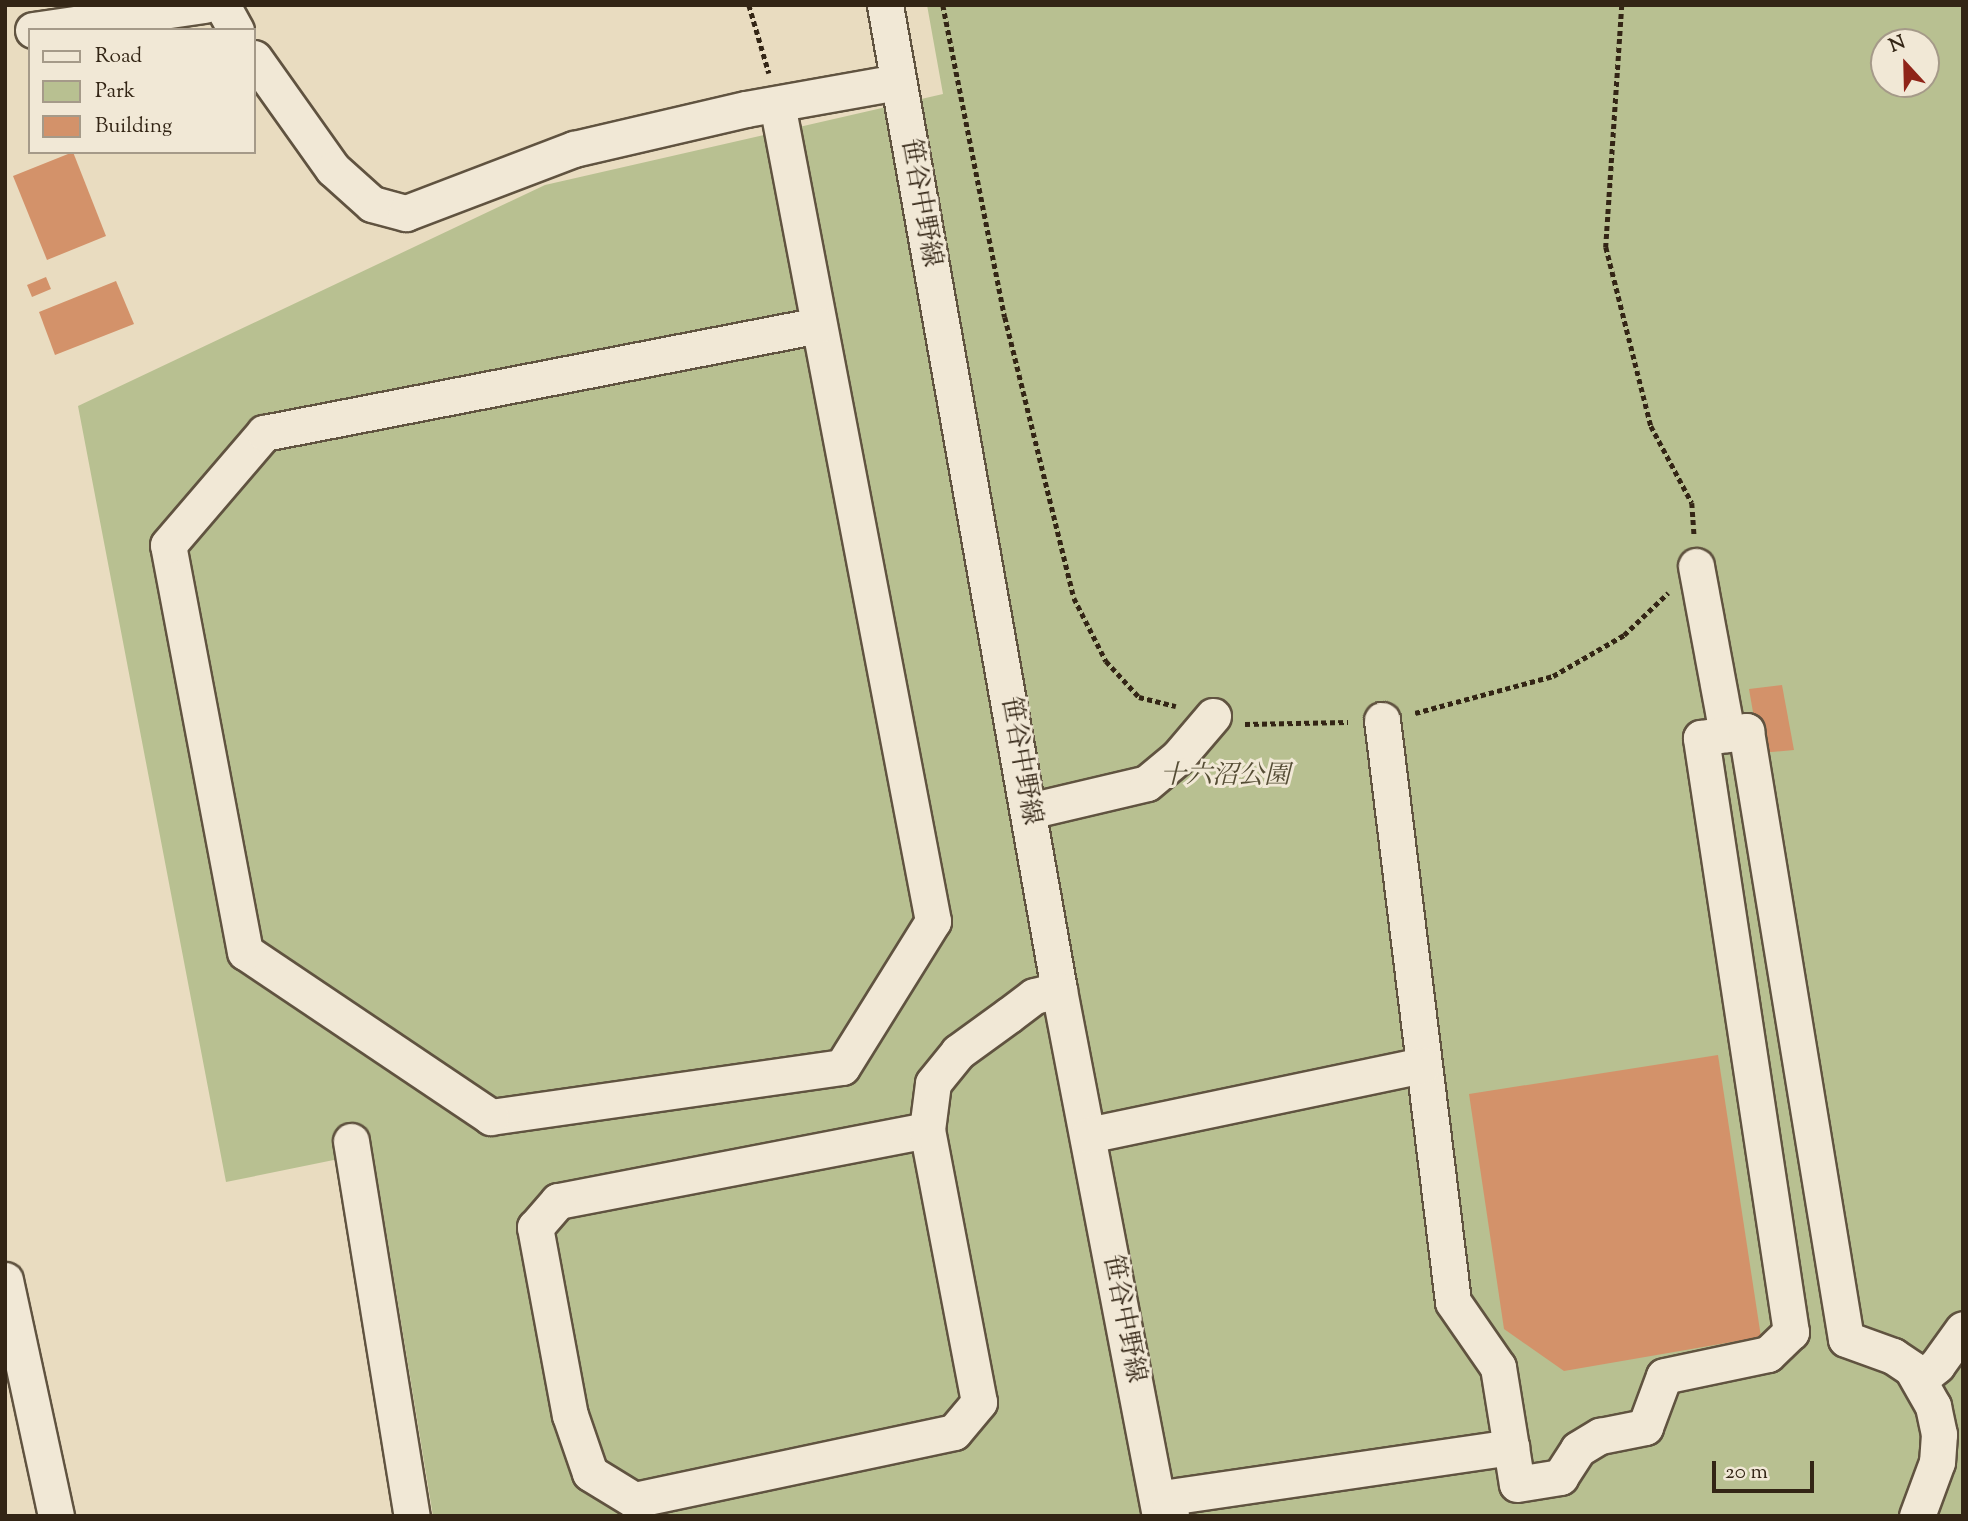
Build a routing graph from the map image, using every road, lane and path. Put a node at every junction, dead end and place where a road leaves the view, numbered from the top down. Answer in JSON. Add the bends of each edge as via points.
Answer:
{"nodes":[{"id":1,"x":204,"y":5,"type":"edge"},
{"id":2,"x":222,"y":5,"type":"edge"},
{"id":3,"x":749,"y":5,"type":"edge"},
{"id":4,"x":884,"y":5,"type":"edge"},
{"id":5,"x":943,"y":5,"type":"edge"},
{"id":6,"x":1622,"y":5,"type":"edge"},
{"id":7,"x":45,"y":28,"type":"edge"},
{"id":8,"x":235,"y":28,"type":"edge"},
{"id":9,"x":28,"y":30,"type":"edge"},
{"id":10,"x":5,"y":33,"type":"edge"},
{"id":11,"x":256,"y":61,"type":"edge"},
{"id":12,"x":898,"y":82,"type":"junction"},
{"id":13,"x":777,"y":104,"type":"junction"},
{"id":14,"x":820,"y":325,"type":"junction"},
{"id":15,"x":1696,"y":566,"type":"junction"},
{"id":16,"x":1213,"y":716,"type":"junction"},
{"id":17,"x":1382,"y":720,"type":"junction"},
{"id":18,"x":1727,"y":734,"type":"junction"},
{"id":19,"x":1029,"y":811,"type":"junction"},
{"id":20,"x":1059,"y":990,"type":"junction"},
{"id":21,"x":1423,"y":1065,"type":"junction"},
{"id":22,"x":927,"y":1130,"type":"junction"},
{"id":23,"x":1088,"y":1135,"type":"junction"},
{"id":24,"x":351,"y":1141,"type":"dead end"},
{"id":25,"x":5,"y":1280,"type":"edge"},
{"id":26,"x":1963,"y":1329,"type":"edge"},
{"id":27,"x":1920,"y":1379,"type":"junction"},
{"id":28,"x":1511,"y":1447,"type":"junction"},
{"id":29,"x":56,"y":1516,"type":"edge"},
{"id":30,"x":412,"y":1516,"type":"edge"},
{"id":31,"x":1160,"y":1516,"type":"edge"},
{"id":32,"x":1171,"y":1516,"type":"edge"},
{"id":33,"x":1917,"y":1516,"type":"edge"}],
"edges":[{"from":1,"to":7,"type":"street"},
{"from":2,"to":8,"type":"street"},
{"from":3,"to":13,"type":"path"},
{"from":4,"to":12,"type":"street","name":"笹谷中野線"},
{"from":5,"to":16,"type":"path","via":[[1005,317],[1074,598],[1106,661],[1139,697]]},
{"from":6,"to":15,"type":"path","via":[[1606,247],[1651,426],[1692,503]]},
{"from":9,"to":10,"type":"street"},
{"from":11,"to":13,"type":"street","via":[[333,169],[372,204],[406,213],[574,149]]},
{"from":12,"to":13,"type":"street"},
{"from":12,"to":19,"type":"street","name":"笹谷中野線"},
{"from":13,"to":14,"type":"street"},
{"from":14,"to":14,"type":"street","via":[[264,433],[168,545],[244,951],[491,1117],[842,1067],[933,921]]},
{"from":15,"to":17,"type":"path","via":[[1624,635],[1553,676]]},
{"from":15,"to":18,"type":"street"},
{"from":16,"to":17,"type":"path","via":[[1257,727]]},
{"from":16,"to":19,"type":"street","via":[[1178,757],[1147,783]]},
{"from":17,"to":21,"type":"street"},
{"from":18,"to":27,"type":"street","via":[[1746,731],[1846,1339],[1893,1356]]},
{"from":18,"to":28,"type":"street","via":[[1702,738],[1791,1332],[1768,1354],[1664,1377],[1645,1427],[1600,1436],[1578,1449],[1560,1477],[1517,1484]]},
{"from":19,"to":20,"type":"street","name":"笹谷中野線"},
{"from":20,"to":22,"type":"street","via":[[1034,996],[958,1052],[933,1083]]},
{"from":20,"to":23,"type":"street","name":"笹谷中野線"},
{"from":21,"to":23,"type":"street"},
{"from":21,"to":28,"type":"street","via":[[1454,1302],[1498,1367]]},
{"from":22,"to":22,"type":"street","via":[[979,1402],[954,1432],[634,1500],[590,1473],[570,1415],[536,1227],[558,1201]]},
{"from":23,"to":31,"type":"street","name":"笹谷中野線"},
{"from":24,"to":30,"type":"street"},
{"from":25,"to":29,"type":"street"},
{"from":26,"to":27,"type":"street","via":[[1937,1365]]},
{"from":27,"to":33,"type":"street","via":[[1938,1434],[1937,1462]]},
{"from":28,"to":32,"type":"street","via":[[1169,1497]]}]}
